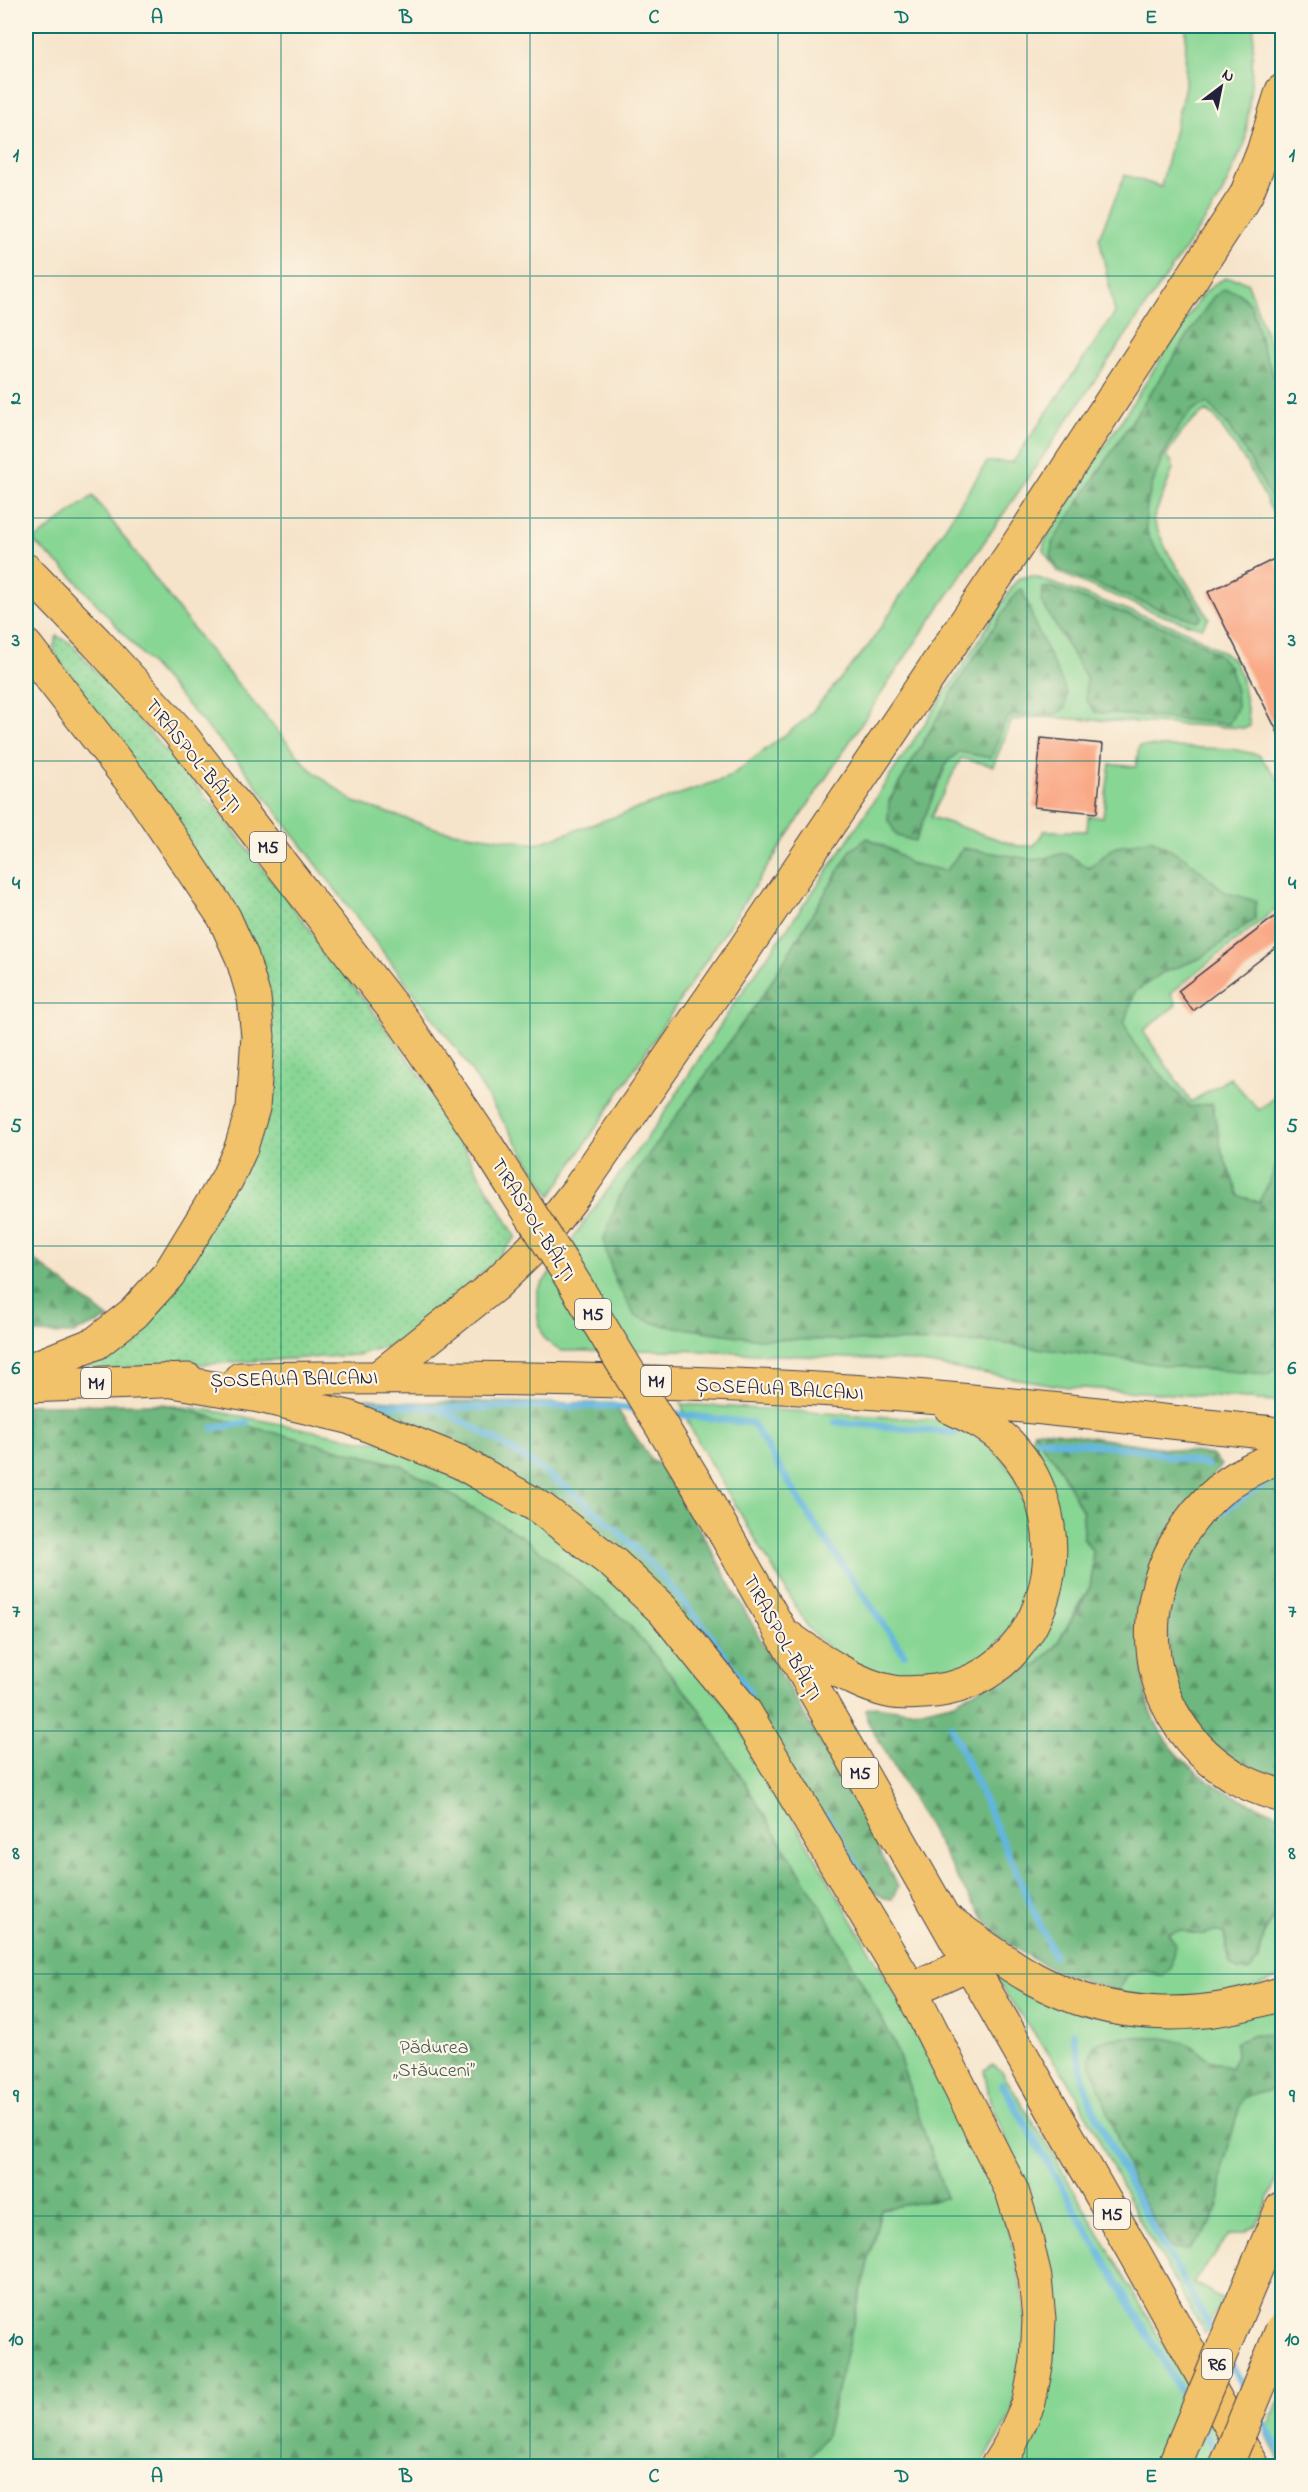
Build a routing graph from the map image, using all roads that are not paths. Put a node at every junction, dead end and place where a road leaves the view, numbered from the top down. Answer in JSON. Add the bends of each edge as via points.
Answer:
{"nodes":[{"id":1,"x":1282,"y":91,"type":"edge"},
{"id":2,"x":26,"y":570,"type":"edge"},
{"id":3,"x":26,"y":646,"type":"edge"},
{"id":4,"x":26,"y":1371,"type":"edge"},
{"id":5,"x":379,"y":1377,"type":"junction"},
{"id":6,"x":167,"y":1380,"type":"junction"},
{"id":7,"x":26,"y":1386,"type":"edge"},
{"id":8,"x":932,"y":1398,"type":"junction"},
{"id":9,"x":1282,"y":1434,"type":"edge"},
{"id":10,"x":1282,"y":1456,"type":"edge"},
{"id":11,"x":779,"y":1630,"type":"junction"},
{"id":12,"x":1282,"y":1796,"type":"edge"},
{"id":13,"x":941,"y":1916,"type":"junction"},
{"id":14,"x":968,"y":1964,"type":"junction"},
{"id":15,"x":911,"y":1990,"type":"junction"},
{"id":16,"x":1282,"y":1993,"type":"edge"},
{"id":17,"x":1282,"y":2208,"type":"edge"},
{"id":18,"x":1282,"y":2330,"type":"edge"},
{"id":19,"x":997,"y":2466,"type":"edge"},
{"id":20,"x":1174,"y":2466,"type":"edge"},
{"id":21,"x":1226,"y":2466,"type":"edge"},
{"id":22,"x":1253,"y":2466,"type":"edge"}],
"edges":[{"from":1,"to":5,"type":"highway","via":[[1246,195],[1008,559],[578,1190],[532,1248],[496,1284]]},
{"from":2,"to":11,"type":"highway","name":"TIRASPOL-BĂLȚI","number":"M5","bridge":true,"via":[[177,730],[404,1022],[571,1278],[698,1486]]},
{"from":3,"to":4,"type":"highway","via":[[139,791],[224,917],[254,998],[258,1036],[253,1108],[241,1148],[227,1179],[169,1274],[134,1312],[96,1342]]},
{"from":5,"to":6,"type":"highway","name":"ȘOSEAUA BALCANI","number":"M1"},
{"from":5,"to":8,"type":"highway","name":"ȘOSEAUA BALCANI","number":"M1","via":[[676,1382]]},
{"from":6,"to":7,"type":"highway","number":"M1"},
{"from":6,"to":15,"type":"highway","via":[[348,1416],[450,1458],[539,1507],[613,1563],[663,1610],[745,1712]]},
{"from":8,"to":9,"type":"highway","name":"ȘOSEAUA BALCANI","number":"M1"},
{"from":8,"to":11,"type":"highway","via":[[998,1434],[1020,1457],[1043,1503],[1050,1535],[1045,1591],[1018,1646],[999,1666],[959,1688],[908,1693],[854,1678]]},
{"from":10,"to":12,"type":"highway","via":[[1222,1487],[1188,1524],[1161,1573],[1152,1611],[1152,1641],[1163,1695],[1194,1743],[1232,1775]]},
{"from":11,"to":13,"type":"highway","name":"TIRASPOL-BĂLȚI","number":"M5"},
{"from":13,"to":14,"type":"highway","name":"TIRASPOL-BĂLȚI","number":"M5"},
{"from":13,"to":16,"type":"highway","via":[[1035,1979],[1101,2006],[1179,2014],[1219,2011]]},
{"from":14,"to":15,"type":"highway"},
{"from":14,"to":22,"type":"highway","number":"M5"},
{"from":15,"to":19,"type":"highway","via":[[1012,2191],[1035,2278],[1037,2361],[1029,2402]]},
{"from":17,"to":20,"type":"highway","number":"R6","bridge":true},
{"from":18,"to":21,"type":"highway","number":"R6","bridge":true}]}
